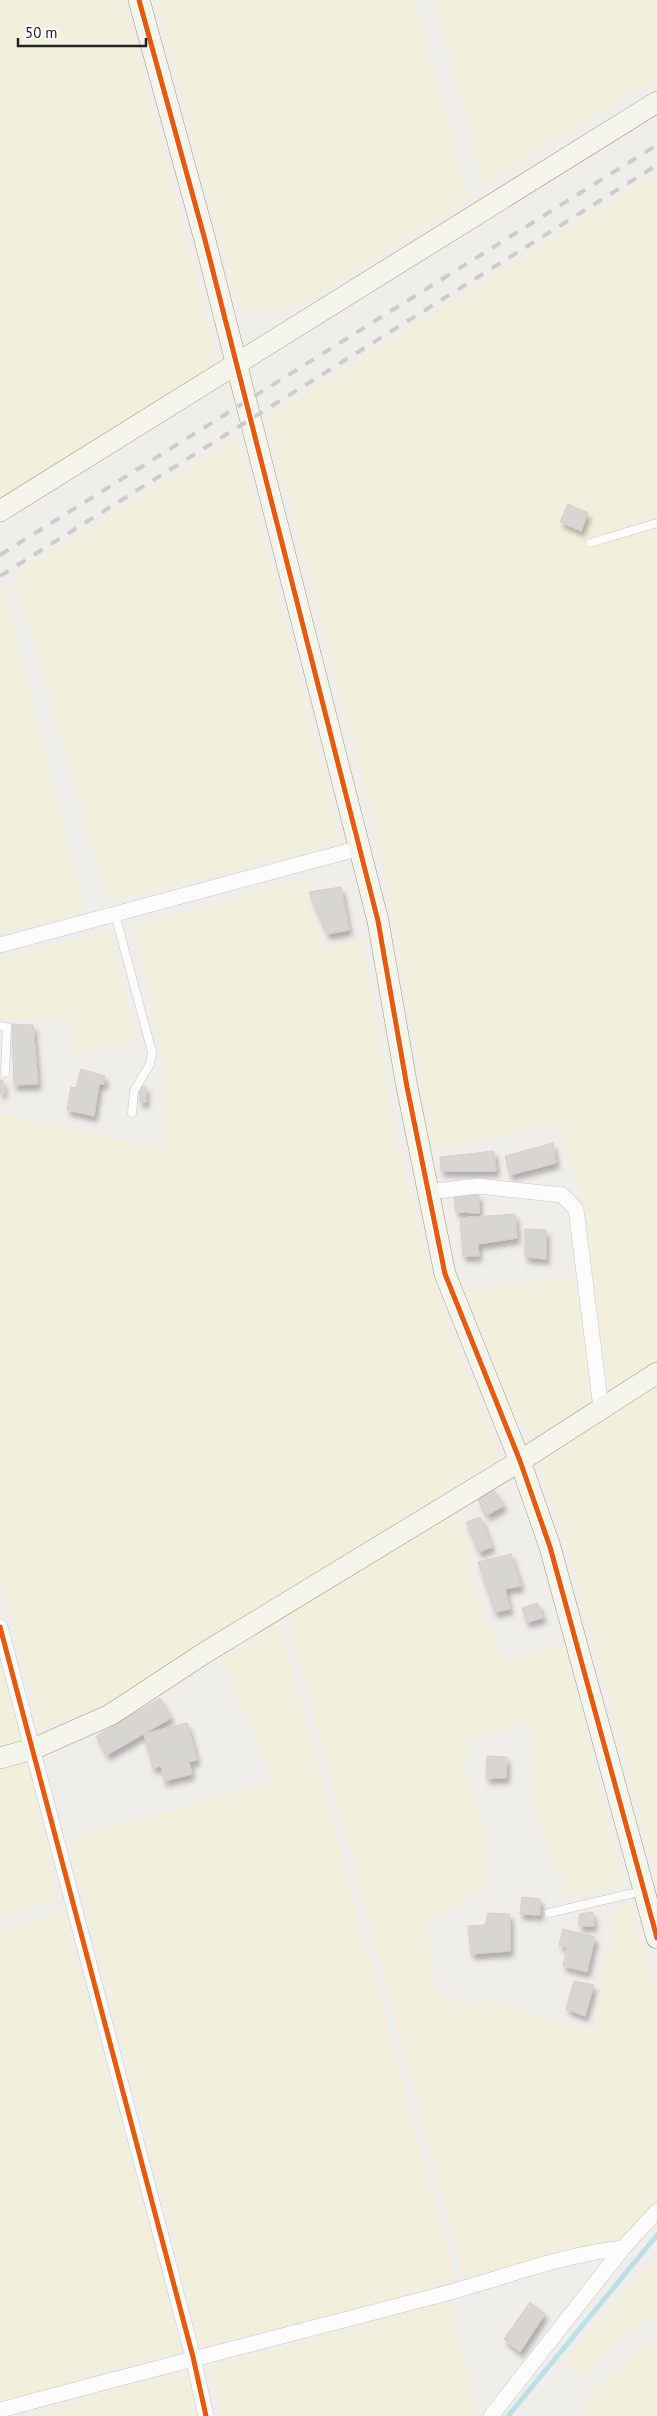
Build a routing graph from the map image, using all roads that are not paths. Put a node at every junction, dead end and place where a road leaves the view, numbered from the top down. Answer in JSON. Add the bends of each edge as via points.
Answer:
{"nodes":[{"id":1,"x":139,"y":0,"type":"edge"},
{"id":2,"x":657,"y":102,"type":"edge"},
{"id":3,"x":236,"y":364,"type":"junction"},
{"id":4,"x":0,"y":510,"type":"edge"},
{"id":5,"x":657,"y":524,"type":"edge"},
{"id":6,"x":590,"y":543,"type":"dead end"},
{"id":7,"x":360,"y":848,"type":"junction"},
{"id":8,"x":114,"y":914,"type":"junction"},
{"id":9,"x":0,"y":945,"type":"edge"},
{"id":10,"x":0,"y":1026,"type":"edge"},
{"id":11,"x":5,"y":1073,"type":"dead end"},
{"id":12,"x":132,"y":1113,"type":"dead end"},
{"id":13,"x":428,"y":1192,"type":"junction"},
{"id":14,"x":657,"y":1373,"type":"edge"},
{"id":15,"x":602,"y":1408,"type":"junction"},
{"id":16,"x":520,"y":1461,"type":"junction"},
{"id":17,"x":0,"y":1627,"type":"edge"},
{"id":18,"x":33,"y":1750,"type":"junction"},
{"id":19,"x":0,"y":1758,"type":"edge"},
{"id":20,"x":644,"y":1890,"type":"junction"},
{"id":21,"x":549,"y":1913,"type":"dead end"},
{"id":22,"x":657,"y":1938,"type":"edge"},
{"id":23,"x":657,"y":2211,"type":"edge"},
{"id":24,"x":623,"y":2248,"type":"junction"},
{"id":25,"x":193,"y":2357,"type":"junction"},
{"id":26,"x":0,"y":2410,"type":"edge"},
{"id":27,"x":206,"y":2416,"type":"edge"},
{"id":28,"x":491,"y":2416,"type":"edge"}],
"edges":[{"from":1,"to":3,"type":"street"},
{"from":2,"to":3,"type":"street"},
{"from":3,"to":4,"type":"street"},
{"from":3,"to":7,"type":"street"},
{"from":5,"to":6,"type":"lane"},
{"from":7,"to":8,"type":"street"},
{"from":7,"to":13,"type":"street","via":[[378,921]]},
{"from":8,"to":9,"type":"street"},
{"from":8,"to":12,"type":"lane","via":[[152,1052],[150,1064],[134,1091]]},
{"from":10,"to":11,"type":"lane","via":[[7,1027]]},
{"from":13,"to":15,"type":"street","via":[[478,1186],[562,1195],[576,1209]]},
{"from":13,"to":16,"type":"street","via":[[445,1274]]},
{"from":14,"to":15,"type":"street"},
{"from":15,"to":16,"type":"street"},
{"from":16,"to":18,"type":"street","via":[[206,1652],[110,1715]]},
{"from":16,"to":20,"type":"street","via":[[550,1547]]},
{"from":17,"to":18,"type":"street"},
{"from":18,"to":19,"type":"street"},
{"from":18,"to":25,"type":"street"},
{"from":20,"to":21,"type":"lane"},
{"from":20,"to":22,"type":"street"},
{"from":23,"to":24,"type":"street"},
{"from":24,"to":25,"type":"street","via":[[590,2252],[450,2292]]},
{"from":24,"to":28,"type":"street"},
{"from":25,"to":26,"type":"street"},
{"from":25,"to":27,"type":"street"}]}
